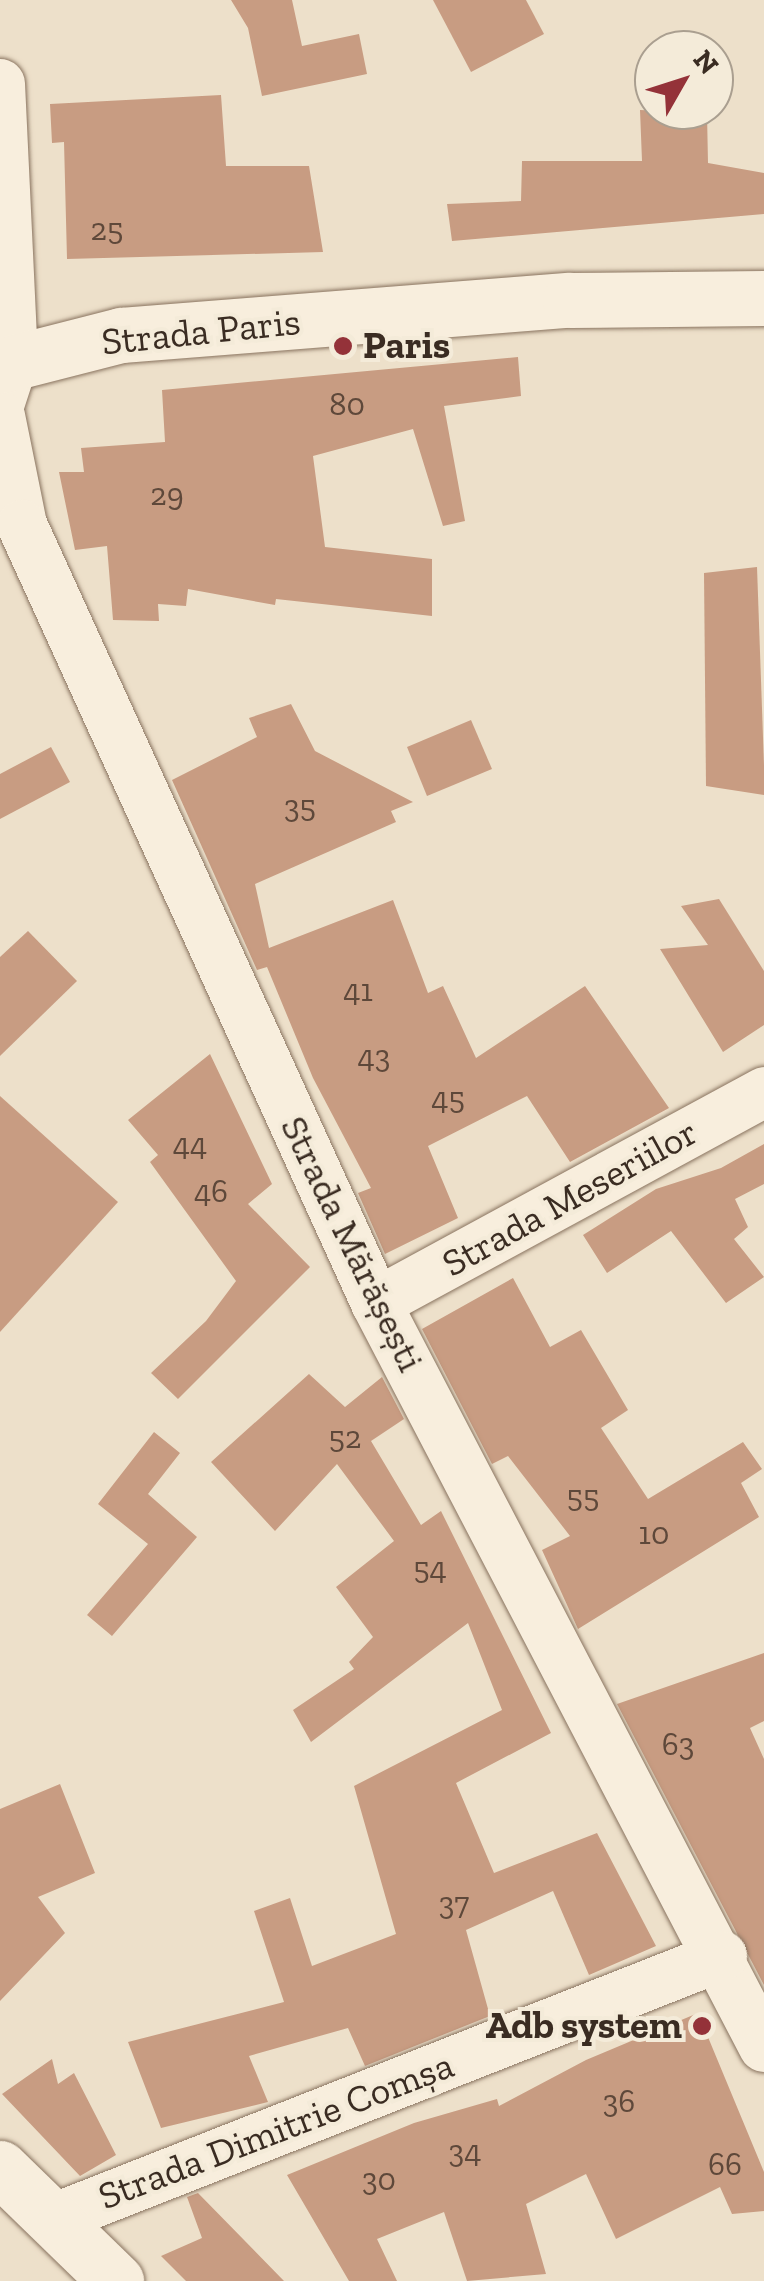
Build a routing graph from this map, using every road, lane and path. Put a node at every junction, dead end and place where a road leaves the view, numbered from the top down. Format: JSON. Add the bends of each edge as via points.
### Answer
{"nodes":[{"id":1,"x":0,"y":84,"type":"edge"},
{"id":2,"x":764,"y":298,"type":"edge"},
{"id":3,"x":4,"y":377,"type":"edge"},
{"id":4,"x":0,"y":416,"type":"edge"},
{"id":5,"x":764,"y":1092,"type":"edge"},
{"id":6,"x":376,"y":1304,"type":"junction"},
{"id":7,"x":722,"y":1956,"type":"junction"},
{"id":8,"x":764,"y":2047,"type":"edge"},
{"id":9,"x":0,"y":2168,"type":"edge"},
{"id":10,"x":52,"y":2219,"type":"junction"},
{"id":11,"x":116,"y":2281,"type":"edge"}],
"edges":[{"from":1,"to":3,"type":"street"},
{"from":2,"to":3,"type":"street","name":"Strada Paris","via":[[570,300],[121,335]]},
{"from":4,"to":6,"type":"street","name":"Strada Mărășești","via":[[22,526]]},
{"from":5,"to":6,"type":"street","name":"Strada Meseriilor"},
{"from":6,"to":7,"type":"street","name":"Strada Mărășești"},
{"from":7,"to":8,"type":"street","name":"Strada Mărășești"},
{"from":7,"to":10,"type":"street","name":"Strada Dimitrie Comșa"},
{"from":9,"to":10,"type":"street"},
{"from":10,"to":11,"type":"street"}]}
